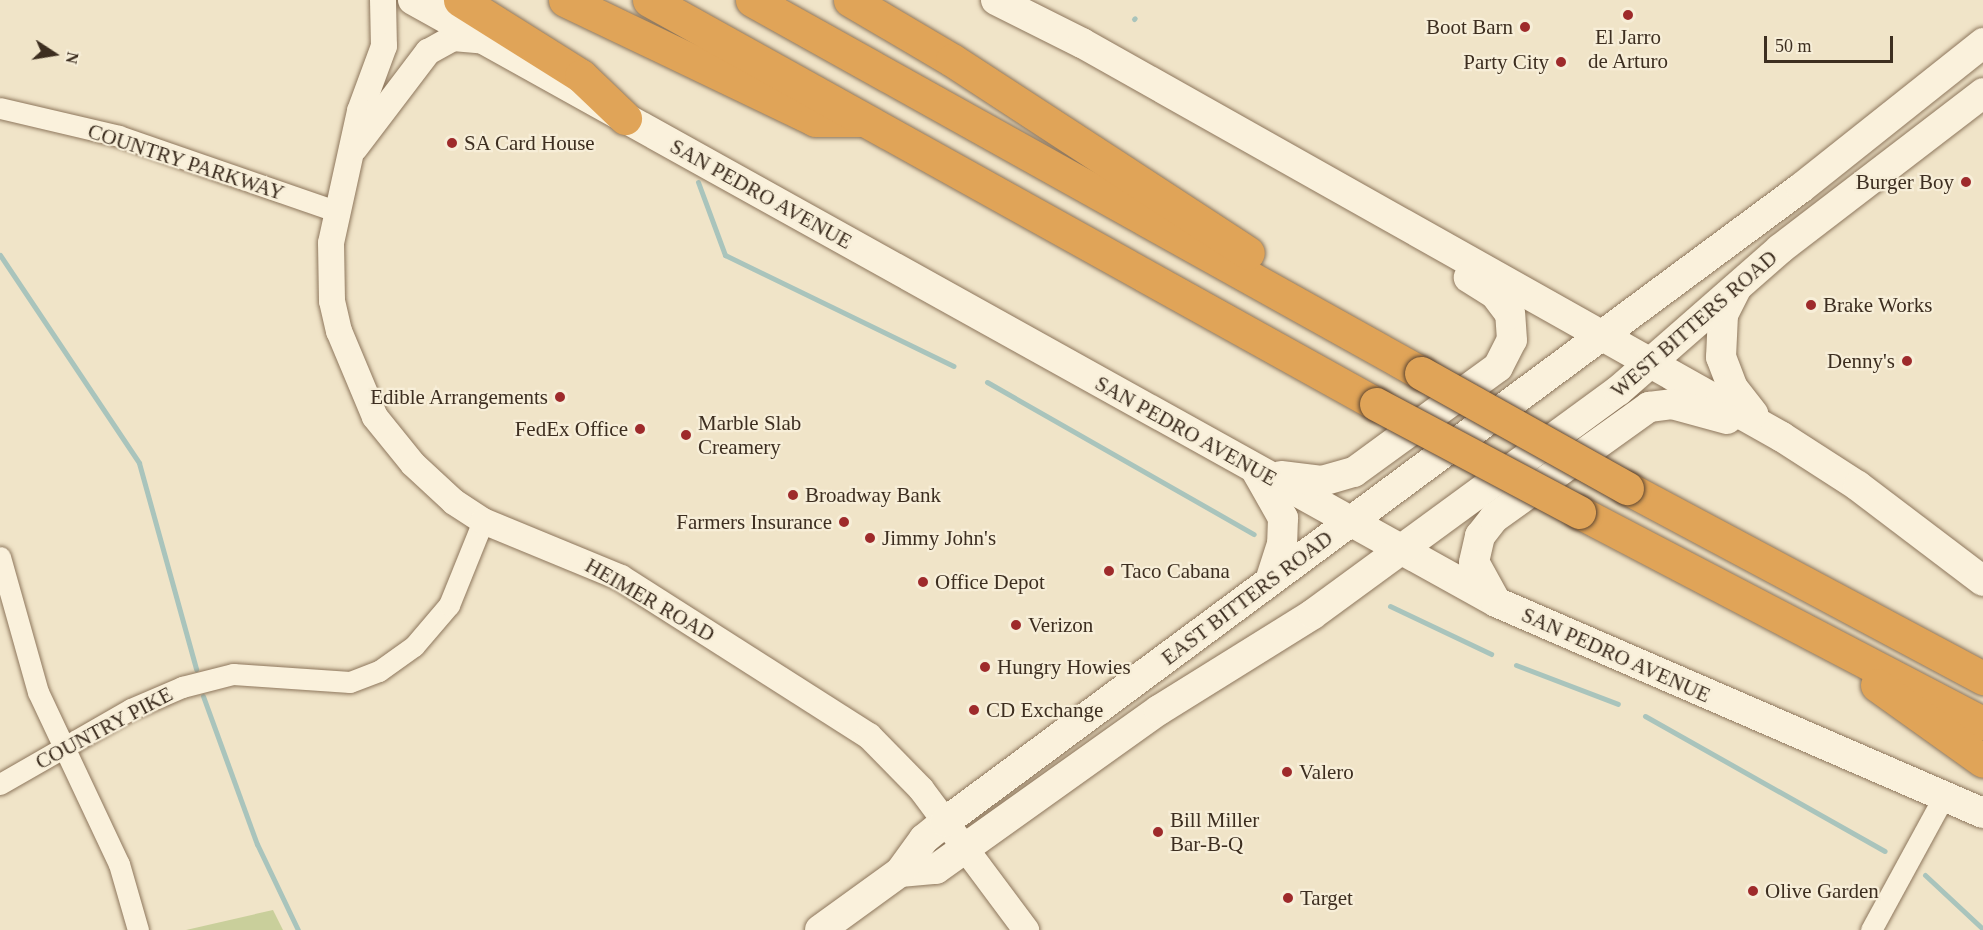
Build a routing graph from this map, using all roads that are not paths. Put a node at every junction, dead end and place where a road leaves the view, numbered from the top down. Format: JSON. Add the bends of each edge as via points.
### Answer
{"nodes":[{"id":1,"x":383,"y":0,"type":"edge"},
{"id":2,"x":413,"y":0,"type":"edge"},
{"id":3,"x":460,"y":0,"type":"edge"},
{"id":4,"x":565,"y":0,"type":"edge"},
{"id":5,"x":649,"y":0,"type":"edge"},
{"id":6,"x":752,"y":0,"type":"edge"},
{"id":7,"x":850,"y":0,"type":"edge"},
{"id":8,"x":996,"y":0,"type":"edge"},
{"id":9,"x":489,"y":42,"type":"junction"},
{"id":10,"x":1983,"y":43,"type":"edge"},
{"id":11,"x":1983,"y":93,"type":"edge"},
{"id":12,"x":0,"y":108,"type":"edge"},
{"id":13,"x":625,"y":118,"type":"junction"},
{"id":14,"x":865,"y":120,"type":"junction"},
{"id":15,"x":355,"y":149,"type":"junction"},
{"id":16,"x":335,"y":211,"type":"junction"},
{"id":17,"x":1440,"y":242,"type":"junction"},
{"id":18,"x":1741,"y":282,"type":"junction"},
{"id":19,"x":1604,"y":335,"type":"junction"},
{"id":20,"x":1366,"y":342,"type":"junction"},
{"id":21,"x":1651,"y":361,"type":"junction"},
{"id":22,"x":1782,"y":437,"type":"junction"},
{"id":23,"x":1255,"y":469,"type":"junction"},
{"id":24,"x":483,"y":521,"type":"junction"},
{"id":25,"x":1349,"y":521,"type":"junction"},
{"id":26,"x":1401,"y":549,"type":"junction"},
{"id":27,"x":0,"y":557,"type":"edge"},
{"id":28,"x":1271,"y":577,"type":"junction"},
{"id":29,"x":1983,"y":581,"type":"edge"},
{"id":30,"x":1496,"y":602,"type":"junction"},
{"id":31,"x":1809,"y":633,"type":"junction"},
{"id":32,"x":1983,"y":678,"type":"edge"},
{"id":33,"x":1983,"y":723,"type":"edge"},
{"id":34,"x":65,"y":750,"type":"junction"},
{"id":35,"x":1983,"y":761,"type":"edge"},
{"id":36,"x":0,"y":784,"type":"edge"},
{"id":37,"x":1944,"y":796,"type":"junction"},
{"id":38,"x":1983,"y":813,"type":"edge"},
{"id":39,"x":945,"y":822,"type":"junction"},
{"id":40,"x":965,"y":848,"type":"junction"},
{"id":41,"x":900,"y":872,"type":"junction"},
{"id":42,"x":138,"y":930,"type":"edge"},
{"id":43,"x":820,"y":930,"type":"edge"},
{"id":44,"x":1026,"y":930,"type":"edge"},
{"id":45,"x":1871,"y":930,"type":"edge"}],
"edges":[{"from":1,"to":15,"type":"street","name":"HEIMER ROAD","via":[[386,38],[360,111]]},
{"from":2,"to":9,"type":"main road","name":"SAN PEDRO AVENUE"},
{"from":3,"to":13,"type":"highway","via":[[581,76]]},
{"from":4,"to":14,"type":"highway","via":[[815,120]]},
{"from":5,"to":14,"type":"highway"},
{"from":6,"to":20,"type":"highway"},
{"from":7,"to":20,"type":"highway","via":[[952,60],[1237,245]]},
{"from":8,"to":17,"type":"main road","via":[[1056,29]]},
{"from":9,"to":13,"type":"main road","name":"SAN PEDRO AVENUE"},
{"from":9,"to":15,"type":"street","name":"HEIMER ROAD","via":[[465,37],[434,48],[415,66]]},
{"from":10,"to":19,"type":"main road","name":"WEST BITTERS ROAD","via":[[1801,188]]},
{"from":11,"to":18,"type":"main road","name":"WEST BITTERS ROAD"},
{"from":12,"to":16,"type":"street","name":"COUNTRY PARKWAY","via":[[119,136]]},
{"from":13,"to":23,"type":"main road","name":"SAN PEDRO AVENUE"},
{"from":14,"to":31,"type":"highway","bridge":true,"via":[[1376,404]]},
{"from":15,"to":16,"type":"street","name":"HEIMER ROAD"},
{"from":16,"to":24,"type":"street","name":"HEIMER ROAD","via":[[332,301],[362,392],[412,464],[454,502]]},
{"from":17,"to":19,"type":"main road"},
{"from":17,"to":23,"type":"main road","via":[[1456,270],[1491,291],[1507,309],[1512,335],[1502,362],[1354,472],[1317,481]]},
{"from":18,"to":21,"type":"main road","name":"WEST BITTERS ROAD"},
{"from":18,"to":22,"type":"main road","via":[[1723,315],[1723,364],[1742,403]]},
{"from":19,"to":21,"type":"main road"},
{"from":19,"to":25,"type":"main road","name":"EAST BITTERS ROAD"},
{"from":20,"to":32,"type":"highway","bridge":true,"via":[[1627,488]]},
{"from":21,"to":22,"type":"main road"},
{"from":21,"to":26,"type":"main road","name":"WEST BITTERS ROAD","via":[[1618,391]]},
{"from":22,"to":29,"type":"main road","via":[[1858,486]]},
{"from":22,"to":30,"type":"main road","via":[[1672,404],[1638,413],[1485,528],[1474,562]]},
{"from":23,"to":25,"type":"main road","name":"SAN PEDRO AVENUE"},
{"from":23,"to":28,"type":"main road","via":[[1283,518],[1282,544]]},
{"from":24,"to":34,"type":"street","name":"COUNTRY PIKE","via":[[450,605],[414,646],[379,671],[350,682],[233,674],[182,687],[131,710]]},
{"from":24,"to":39,"type":"street","name":"HEIMER ROAD","via":[[621,578],[827,708],[869,736],[921,789]]},
{"from":25,"to":26,"type":"main road","name":"SAN PEDRO AVENUE"},
{"from":25,"to":28,"type":"main road","name":"EAST BITTERS ROAD"},
{"from":26,"to":30,"type":"main road","name":"SAN PEDRO AVENUE"},
{"from":26,"to":40,"type":"main road","name":"EAST BITTERS ROAD","via":[[1313,614],[1159,710]]},
{"from":27,"to":34,"type":"street","via":[[38,692]]},
{"from":28,"to":39,"type":"main road","name":"EAST BITTERS ROAD"},
{"from":30,"to":37,"type":"main road","name":"SAN PEDRO AVENUE"},
{"from":31,"to":33,"type":"highway"},
{"from":31,"to":35,"type":"highway"},
{"from":34,"to":36,"type":"street","name":"COUNTRY PIKE"},
{"from":34,"to":42,"type":"street","via":[[119,864]]},
{"from":37,"to":38,"type":"main road","name":"SAN PEDRO AVENUE"},
{"from":37,"to":45,"type":"street"},
{"from":39,"to":40,"type":"street","name":"HEIMER ROAD"},
{"from":39,"to":41,"type":"main road","name":"EAST BITTERS ROAD","via":[[924,840]]},
{"from":40,"to":41,"type":"main road","name":"EAST BITTERS ROAD","via":[[936,869]]},
{"from":40,"to":44,"type":"street","name":"HEIMER ROAD"},
{"from":41,"to":43,"type":"main road","name":"EAST BITTERS ROAD"}]}
